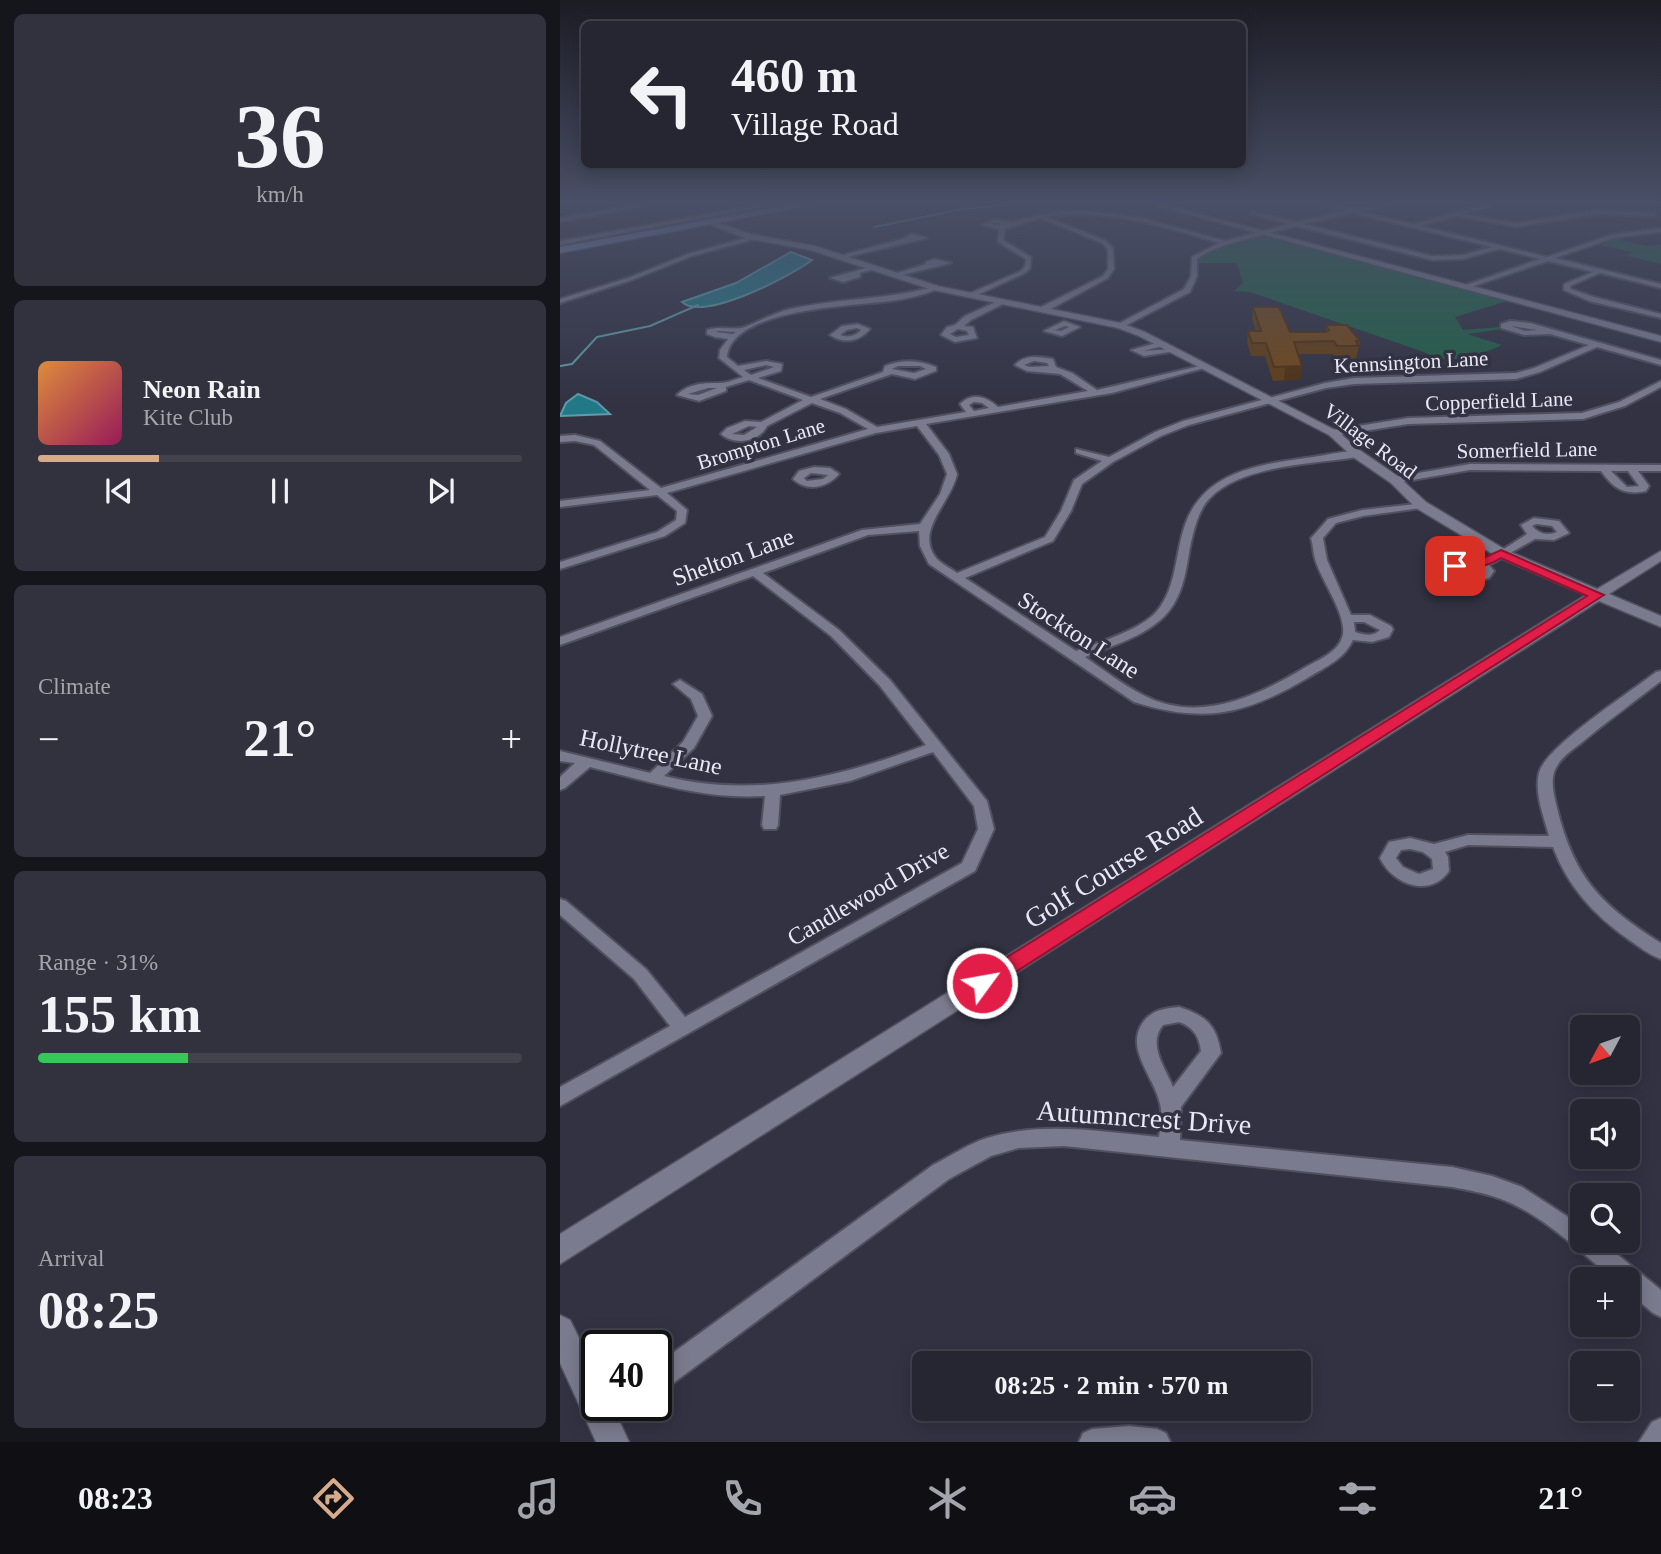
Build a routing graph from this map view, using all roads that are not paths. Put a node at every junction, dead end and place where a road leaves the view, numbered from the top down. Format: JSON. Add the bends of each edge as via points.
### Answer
{"nodes":[{"id":1,"x":652,"y":270,"type":"edge"},
{"id":2,"x":865,"y":270,"type":"edge"},
{"id":3,"x":880,"y":270,"type":"edge"},
{"id":4,"x":911,"y":270,"type":"edge"},
{"id":5,"x":1025,"y":270,"type":"edge"},
{"id":6,"x":1110,"y":270,"type":"edge"},
{"id":7,"x":1193,"y":270,"type":"edge"},
{"id":8,"x":1402,"y":270,"type":"edge"},
{"id":9,"x":1516,"y":270,"type":"edge"},
{"id":10,"x":1596,"y":270,"type":"edge"},
{"id":11,"x":1599,"y":271,"type":"junction"},
{"id":12,"x":856,"y":273,"type":"dead end"},
{"id":13,"x":894,"y":275,"type":"junction"},
{"id":14,"x":1661,"y":286,"type":"edge"},
{"id":15,"x":1465,"y":287,"type":"junction"},
{"id":16,"x":936,"y":288,"type":"junction"},
{"id":17,"x":970,"y":295,"type":"junction"},
{"id":18,"x":560,"y":301,"type":"edge"},
{"id":19,"x":1003,"y":302,"type":"junction"},
{"id":20,"x":1044,"y":310,"type":"junction"},
{"id":21,"x":867,"y":311,"type":"junction"},
{"id":22,"x":1661,"y":316,"type":"edge"},
{"id":23,"x":1085,"y":318,"type":"junction"},
{"id":24,"x":1071,"y":323,"type":"dead end"},
{"id":25,"x":1121,"y":326,"type":"junction"},
{"id":26,"x":862,"y":327,"type":"dead end"},
{"id":27,"x":958,"y":327,"type":"dead end"},
{"id":28,"x":745,"y":330,"type":"junction"},
{"id":29,"x":1548,"y":332,"type":"dead end"},
{"id":30,"x":736,"y":337,"type":"junction"},
{"id":31,"x":1661,"y":339,"type":"edge"},
{"id":32,"x":1160,"y":344,"type":"junction"},
{"id":33,"x":1596,"y":345,"type":"junction"},
{"id":34,"x":1172,"y":351,"type":"junction"},
{"id":35,"x":1661,"y":363,"type":"edge"},
{"id":36,"x":1204,"y":368,"type":"junction"},
{"id":37,"x":736,"y":369,"type":"junction"},
{"id":38,"x":1051,"y":369,"type":"dead end"},
{"id":39,"x":889,"y":373,"type":"dead end"},
{"id":40,"x":750,"y":378,"type":"junction"},
{"id":41,"x":1661,"y":384,"type":"edge"},
{"id":42,"x":722,"y":386,"type":"dead end"},
{"id":43,"x":1096,"y":393,"type":"junction"},
{"id":44,"x":815,"y":399,"type":"junction"},
{"id":45,"x":1270,"y":400,"type":"junction"},
{"id":46,"x":920,"y":423,"type":"junction"},
{"id":47,"x":762,"y":425,"type":"dead end"},
{"id":48,"x":875,"y":430,"type":"junction"},
{"id":49,"x":1333,"y":433,"type":"junction"},
{"id":50,"x":560,"y":439,"type":"edge"},
{"id":51,"x":1079,"y":451,"type":"dead end"},
{"id":52,"x":1357,"y":454,"type":"junction"},
{"id":53,"x":784,"y":456,"type":"junction"},
{"id":54,"x":1110,"y":460,"type":"junction"},
{"id":55,"x":1604,"y":468,"type":"junction"},
{"id":56,"x":1661,"y":468,"type":"edge"},
{"id":57,"x":1632,"y":469,"type":"junction"},
{"id":58,"x":807,"y":471,"type":"dead end"},
{"id":59,"x":1395,"y":480,"type":"junction"},
{"id":60,"x":660,"y":492,"type":"junction"},
{"id":61,"x":560,"y":504,"type":"edge"},
{"id":62,"x":1421,"y":505,"type":"junction"},
{"id":63,"x":924,"y":527,"type":"junction"},
{"id":64,"x":1534,"y":535,"type":"dead end"},
{"id":65,"x":1501,"y":554,"type":"junction"},
{"id":66,"x":1661,"y":555,"type":"edge"},
{"id":67,"x":1481,"y":565,"type":"dead end"},
{"id":68,"x":560,"y":566,"type":"edge"},
{"id":69,"x":755,"y":572,"type":"junction"},
{"id":70,"x":955,"y":578,"type":"junction"},
{"id":71,"x":1598,"y":595,"type":"junction"},
{"id":72,"x":1347,"y":619,"type":"junction"},
{"id":73,"x":1661,"y":622,"type":"edge"},
{"id":74,"x":1349,"y":634,"type":"junction"},
{"id":75,"x":560,"y":641,"type":"edge"},
{"id":76,"x":1073,"y":657,"type":"junction"},
{"id":77,"x":1661,"y":675,"type":"edge"},
{"id":78,"x":680,"y":684,"type":"dead end"},
{"id":79,"x":936,"y":746,"type":"junction"},
{"id":80,"x":560,"y":756,"type":"edge"},
{"id":81,"x":587,"y":761,"type":"junction"},
{"id":82,"x":653,"y":778,"type":"junction"},
{"id":83,"x":560,"y":785,"type":"edge"},
{"id":84,"x":773,"y":792,"type":"junction"},
{"id":85,"x":770,"y":825,"type":"dead end"},
{"id":86,"x":1557,"y":842,"type":"junction"},
{"id":87,"x":1433,"y":850,"type":"dead end"},
{"id":88,"x":560,"y":905,"type":"edge"},
{"id":89,"x":1661,"y":952,"type":"edge"},
{"id":90,"x":682,"y":1027,"type":"junction"},
{"id":91,"x":560,"y":1097,"type":"edge"},
{"id":92,"x":1171,"y":1105,"type":"dead end"},
{"id":93,"x":1169,"y":1147,"type":"junction"},
{"id":94,"x":560,"y":1250,"type":"edge"},
{"id":95,"x":1661,"y":1305,"type":"edge"},
{"id":96,"x":560,"y":1330,"type":"edge"},
{"id":97,"x":672,"y":1368,"type":"edge"},
{"id":98,"x":613,"y":1422,"type":"edge"},
{"id":99,"x":1661,"y":1431,"type":"edge"},
{"id":100,"x":1092,"y":1442,"type":"edge"},
{"id":101,"x":1157,"y":1442,"type":"edge"},
{"id":102,"x":1652,"y":1442,"type":"edge"}],
"edges":[{"from":1,"to":18,"type":"street"},
{"from":2,"to":12,"type":"street"},
{"from":3,"to":13,"type":"street","name":"Village Road"},
{"from":4,"to":13,"type":"street"},
{"from":5,"to":17,"type":"street"},
{"from":6,"to":20,"type":"street","via":[[1101,281]]},
{"from":7,"to":25,"type":"street","via":[[1187,290]]},
{"from":8,"to":15,"type":"street"},
{"from":9,"to":15,"type":"street"},
{"from":10,"to":11,"type":"street"},
{"from":11,"to":14,"type":"street"},
{"from":11,"to":22,"type":"street","via":[[1566,285],[1568,290]]},
{"from":13,"to":16,"type":"street","name":"Village Road"},
{"from":15,"to":31,"type":"street"},
{"from":16,"to":17,"type":"street","name":"Village Road"},
{"from":16,"to":21,"type":"street"},
{"from":17,"to":19,"type":"street","name":"Village Road"},
{"from":19,"to":20,"type":"street","name":"Village Road"},
{"from":19,"to":27,"type":"street"},
{"from":20,"to":23,"type":"street","name":"Village Road"},
{"from":21,"to":26,"type":"street"},
{"from":21,"to":28,"type":"street","via":[[800,308],[764,318]]},
{"from":23,"to":24,"type":"street"},
{"from":23,"to":25,"type":"street","name":"Village Road"},
{"from":25,"to":32,"type":"street","name":"Village Road"},
{"from":28,"to":30,"type":"street"},
{"from":28,"to":30,"type":"street","via":[[710,332]]},
{"from":29,"to":33,"type":"street"},
{"from":30,"to":37,"type":"street","via":[[722,353]]},
{"from":32,"to":34,"type":"street","name":"Village Road"},
{"from":32,"to":34,"type":"street","name":"Village Road","via":[[1135,350],[1144,354]]},
{"from":33,"to":35,"type":"street"},
{"from":33,"to":45,"type":"street","name":"Kennsington Lane","via":[[1516,376],[1354,381]]},
{"from":34,"to":36,"type":"street","name":"Village Road"},
{"from":36,"to":43,"type":"street","name":"Brompton Lane"},
{"from":36,"to":45,"type":"street","name":"Village Road"},
{"from":37,"to":40,"type":"street"},
{"from":37,"to":40,"type":"street","via":[[766,363],[779,366]]},
{"from":38,"to":43,"type":"street","via":[[1077,378]]},
{"from":39,"to":44,"type":"street"},
{"from":40,"to":42,"type":"street"},
{"from":40,"to":44,"type":"street"},
{"from":41,"to":49,"type":"street","name":"Copperfield Lane","via":[[1622,404],[1583,416],[1408,422]]},
{"from":43,"to":46,"type":"street","name":"Brompton Lane"},
{"from":44,"to":47,"type":"street"},
{"from":44,"to":48,"type":"street","via":[[856,415]]},
{"from":45,"to":49,"type":"street","name":"Village Road"},
{"from":45,"to":54,"type":"street","name":"Kennsington Lane","via":[[1178,426]]},
{"from":46,"to":48,"type":"street","name":"Brompton Lane"},
{"from":46,"to":63,"type":"street","via":[[951,463],[954,474]]},
{"from":48,"to":53,"type":"street","name":"Brompton Lane"},
{"from":49,"to":52,"type":"street","name":"Village Road"},
{"from":50,"to":60,"type":"street","via":[[597,443]]},
{"from":51,"to":54,"type":"street"},
{"from":52,"to":59,"type":"street","name":"Village Road"},
{"from":52,"to":76,"type":"street","via":[[1263,471],[1221,484],[1198,505],[1171,601],[1157,618]]},
{"from":53,"to":58,"type":"street"},
{"from":53,"to":60,"type":"street","name":"Brompton Lane"},
{"from":54,"to":70,"type":"street","name":"Kennsington Lane","via":[[1078,481],[1049,539]]},
{"from":55,"to":57,"type":"street","name":"Somerfield Lane"},
{"from":55,"to":57,"type":"street","via":[[1620,489],[1642,489]]},
{"from":55,"to":59,"type":"street","name":"Somerfield Lane","via":[[1471,467]]},
{"from":56,"to":57,"type":"street","name":"Somerfield Lane"},
{"from":59,"to":62,"type":"street","name":"Village Road"},
{"from":60,"to":61,"type":"street","name":"Brompton Lane"},
{"from":60,"to":68,"type":"street","via":[[682,510],[681,521],[673,528]]},
{"from":62,"to":65,"type":"street","name":"Village Road"},
{"from":62,"to":72,"type":"street","via":[[1332,521],[1317,538],[1321,560]]},
{"from":63,"to":69,"type":"street","name":"Shelton Lane","via":[[866,532]]},
{"from":63,"to":70,"type":"street","name":"Stockton Lane","via":[[933,562]]},
{"from":64,"to":65,"type":"street"},
{"from":65,"to":67,"type":"street"},
{"from":65,"to":71,"type":"street","name":"Village Road"},
{"from":66,"to":71,"type":"street","name":"Golf Course Road"},
{"from":69,"to":75,"type":"street","name":"Shelton Lane"},
{"from":69,"to":79,"type":"street","name":"Candlewood Drive","via":[[835,633],[885,683]]},
{"from":70,"to":76,"type":"street","name":"Stockton Lane"},
{"from":71,"to":73,"type":"street","name":"Village Road"},
{"from":71,"to":94,"type":"street","name":"Golf Course Road"},
{"from":72,"to":74,"type":"street"},
{"from":72,"to":74,"type":"street","via":[[1366,618],[1387,629],[1378,638]]},
{"from":74,"to":76,"type":"street","name":"Stockton Lane","via":[[1341,651],[1294,680],[1244,706],[1202,713],[1166,710],[1139,699]]},
{"from":77,"to":86,"type":"street","via":[[1549,765],[1545,785]]},
{"from":78,"to":82,"type":"street","via":[[697,697],[705,716],[689,745]]},
{"from":79,"to":84,"type":"street","name":"Hollytree Lane","via":[[843,780]]},
{"from":79,"to":90,"type":"street","name":"Candlewood Drive","via":[[982,804],[986,829],[969,867]]},
{"from":80,"to":81,"type":"street","name":"Hollytree Lane"},
{"from":81,"to":82,"type":"street","name":"Hollytree Lane"},
{"from":81,"to":83,"type":"street"},
{"from":82,"to":84,"type":"street","name":"Hollytree Lane","via":[[715,791]]},
{"from":84,"to":85,"type":"street"},
{"from":86,"to":87,"type":"street","via":[[1468,840]]},
{"from":86,"to":89,"type":"street","via":[[1578,885],[1603,914]]},
{"from":88,"to":90,"type":"street","via":[[639,974]]},
{"from":90,"to":91,"type":"street","name":"Candlewood Drive"},
{"from":92,"to":93,"type":"street"},
{"from":93,"to":95,"type":"street","name":"Autumncrest Drive","via":[[1485,1184],[1541,1210]]},
{"from":93,"to":97,"type":"street","name":"Autumncrest Drive","via":[[1063,1137],[1019,1139],[986,1148],[941,1172]]},
{"from":96,"to":98,"type":"street"},
{"from":99,"to":102,"type":"street"},
{"from":100,"to":101,"type":"street","via":[[1129,1438]]}]}
